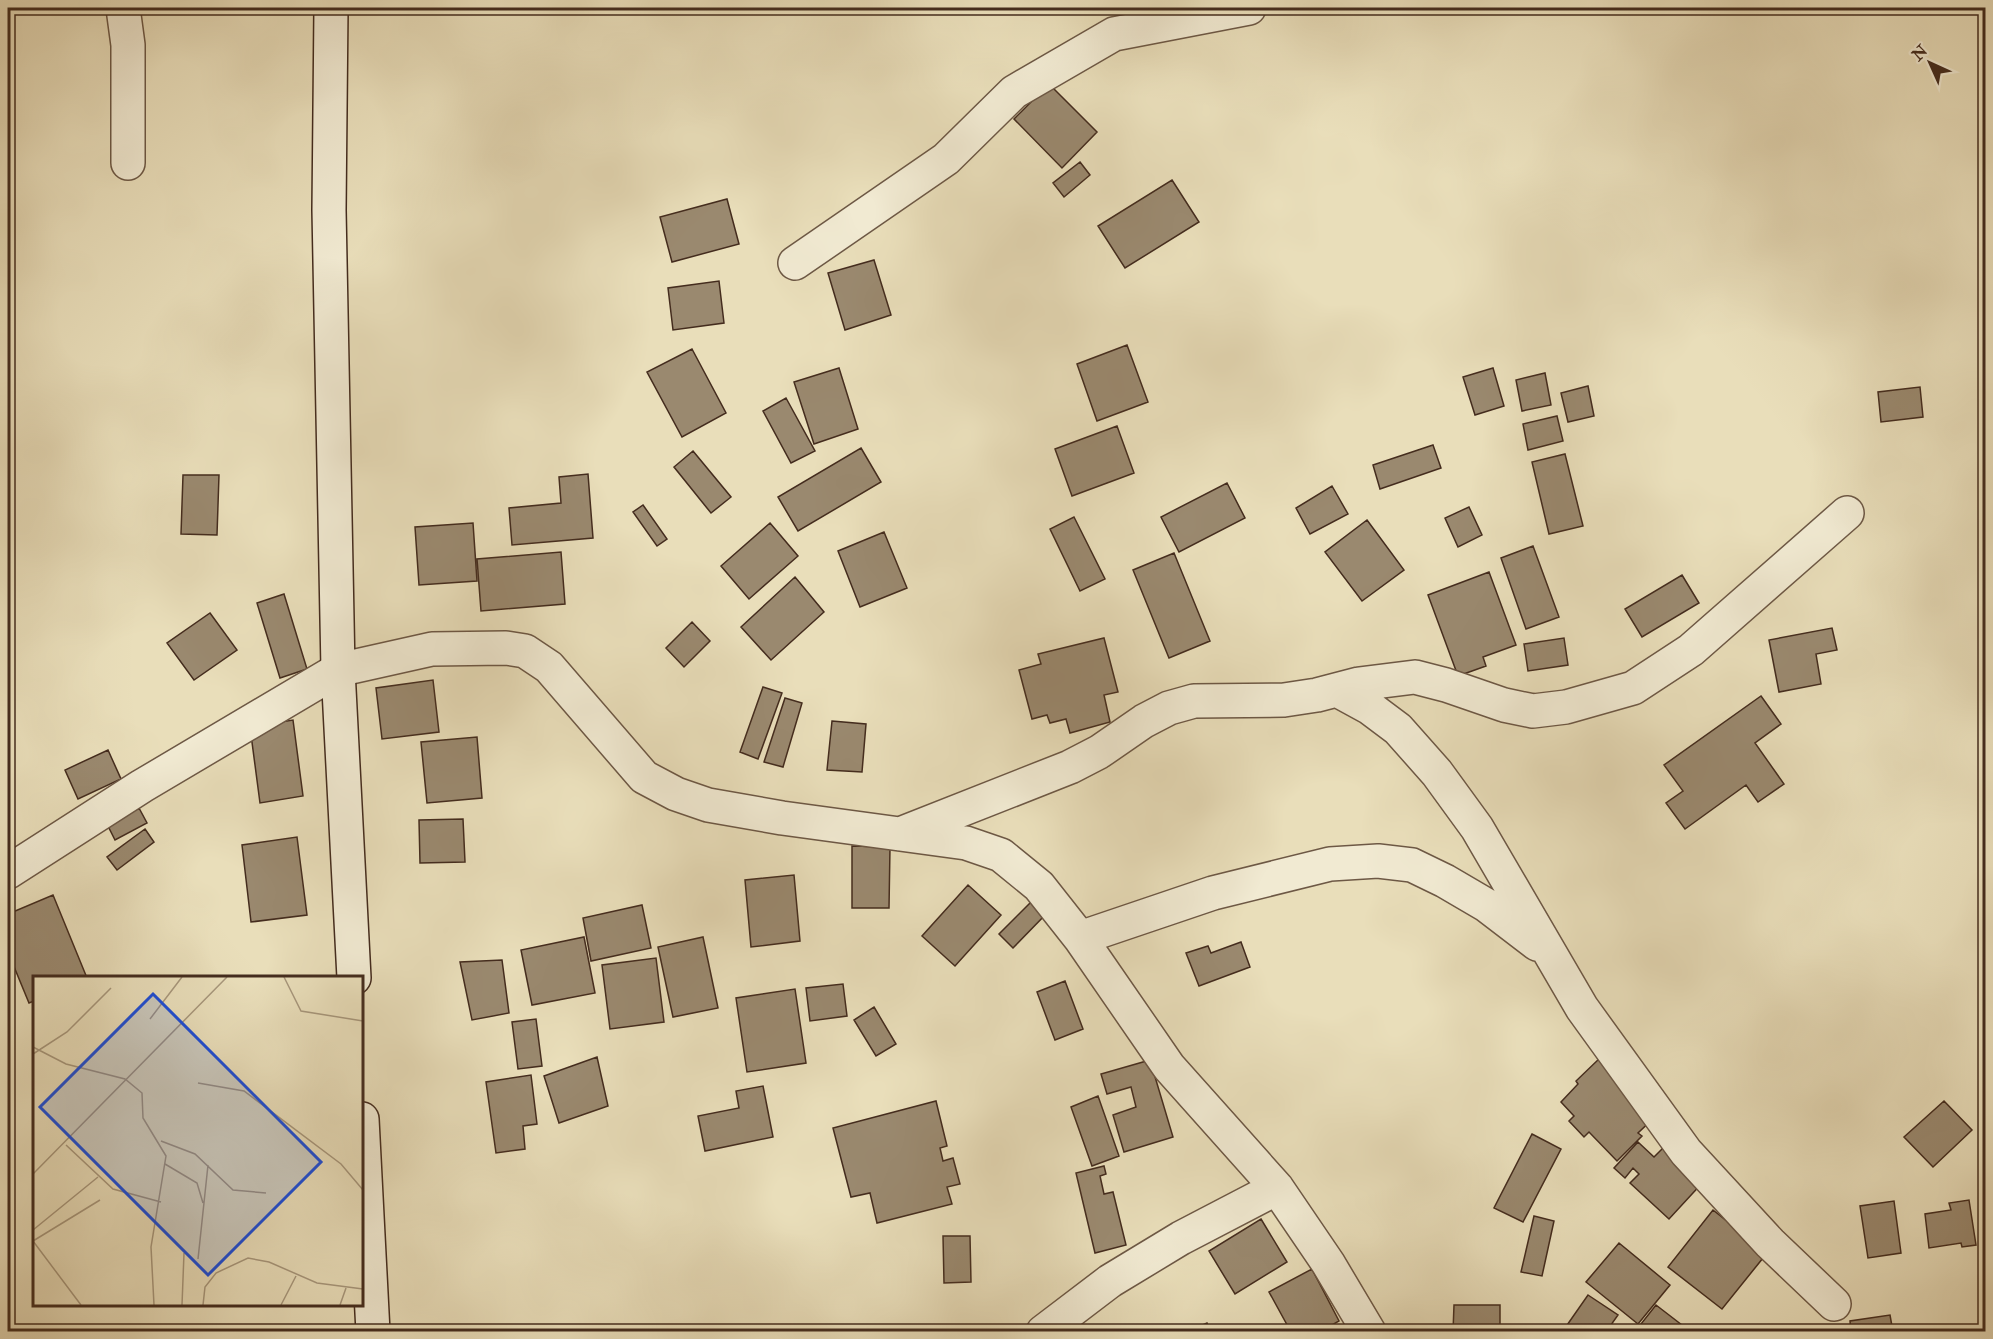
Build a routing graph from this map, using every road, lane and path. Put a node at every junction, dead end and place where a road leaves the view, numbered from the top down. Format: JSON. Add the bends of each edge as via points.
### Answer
{"nodes":[{"id":1,"x":123,"y":8,"type":"edge"},
{"id":2,"x":331,"y":8,"type":"edge"},
{"id":3,"x":1249,"y":8,"type":"edge"},
{"id":4,"x":128,"y":163,"type":"dead end"},
{"id":5,"x":795,"y":262,"type":"dead end"},
{"id":6,"x":1847,"y":513,"type":"dead end"},
{"id":7,"x":338,"y":670,"type":"junction"},
{"id":8,"x":1337,"y":690,"type":"junction"},
{"id":9,"x":898,"y":834,"type":"junction"},
{"id":10,"x":8,"y":873,"type":"edge"},
{"id":11,"x":1080,"y":938,"type":"junction"},
{"id":12,"x":1551,"y":954,"type":"junction"},
{"id":13,"x":354,"y":976,"type":"edge"},
{"id":14,"x":363,"y":1138,"type":"edge"},
{"id":15,"x":1277,"y":1188,"type":"junction"},
{"id":16,"x":1834,"y":1304,"type":"dead end"},
{"id":17,"x":373,"y":1332,"type":"edge"},
{"id":18,"x":1042,"y":1332,"type":"edge"},
{"id":19,"x":1369,"y":1332,"type":"edge"}],
"edges":[{"from":1,"to":4,"type":"street","via":[[128,45]]},
{"from":2,"to":7,"type":"street","via":[[329,210]]},
{"from":3,"to":5,"type":"street","via":[[1114,34],[1014,92],[946,159]]},
{"from":6,"to":8,"type":"street","via":[[1690,650],[1633,688],[1566,707],[1533,711],[1415,677]]},
{"from":7,"to":9,"type":"street","via":[[432,649],[525,651],[549,667],[644,777],[676,794],[708,805]]},
{"from":7,"to":10,"type":"street","via":[[142,786]]},
{"from":7,"to":13,"type":"street"},
{"from":8,"to":9,"type":"street","via":[[1284,700],[1194,701],[1169,708],[1070,767]]},
{"from":8,"to":12,"type":"street","via":[[1398,729],[1437,773],[1477,828]]},
{"from":9,"to":11,"type":"street","via":[[966,843],[1001,855],[1039,886]]},
{"from":11,"to":12,"type":"street","via":[[1213,893],[1330,864],[1378,861],[1412,865],[1445,881],[1486,904]]},
{"from":11,"to":15,"type":"street","via":[[1169,1067]]},
{"from":12,"to":16,"type":"street","via":[[1582,1008],[1686,1152],[1770,1243]]},
{"from":14,"to":17,"type":"street"},
{"from":15,"to":18,"type":"street","via":[[1180,1238],[1110,1281]]},
{"from":15,"to":19,"type":"street"}]}
